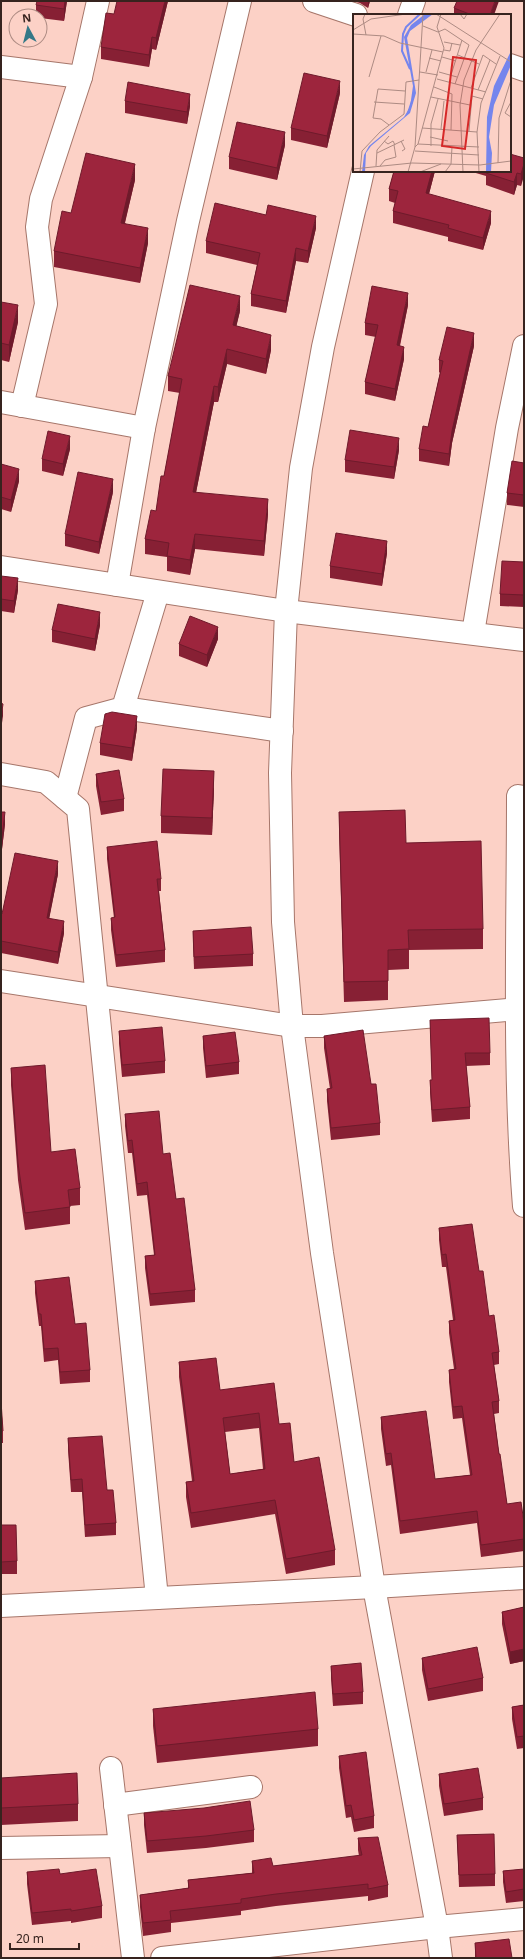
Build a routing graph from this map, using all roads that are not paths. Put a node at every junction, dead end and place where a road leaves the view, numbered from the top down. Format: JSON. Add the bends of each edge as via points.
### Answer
{"nodes":[{"id":1,"x":98,"y":1,"type":"edge"},
{"id":2,"x":240,"y":1,"type":"edge"},
{"id":3,"x":314,"y":1,"type":"edge"},
{"id":4,"x":414,"y":1,"type":"edge"},
{"id":5,"x":353,"y":14,"type":"edge"},
{"id":6,"x":409,"y":14,"type":"edge"},
{"id":7,"x":511,"y":65,"type":"edge"},
{"id":8,"x":1,"y":67,"type":"edge"},
{"id":9,"x":524,"y":70,"type":"edge"},
{"id":10,"x":81,"y":76,"type":"junction"},
{"id":11,"x":363,"y":172,"type":"edge"},
{"id":12,"x":524,"y":346,"type":"edge"},
{"id":13,"x":11,"y":404,"type":"edge"},
{"id":14,"x":144,"y":428,"type":"junction"},
{"id":15,"x":1,"y":567,"type":"edge"},
{"id":16,"x":117,"y":585,"type":"junction"},
{"id":17,"x":158,"y":592,"type":"junction"},
{"id":18,"x":286,"y":611,"type":"junction"},
{"id":19,"x":473,"y":633,"type":"junction"},
{"id":20,"x":524,"y":640,"type":"edge"},
{"id":21,"x":123,"y":708,"type":"junction"},
{"id":22,"x":282,"y":731,"type":"junction"},
{"id":23,"x":1,"y":774,"type":"edge"},
{"id":24,"x":524,"y":797,"type":"edge"},
{"id":25,"x":65,"y":798,"type":"junction"},
{"id":26,"x":1,"y":981,"type":"edge"},
{"id":27,"x":96,"y":996,"type":"junction"},
{"id":28,"x":518,"y":1009,"type":"junction"},
{"id":29,"x":292,"y":1026,"type":"junction"},
{"id":30,"x":524,"y":1206,"type":"edge"},
{"id":31,"x":524,"y":1578,"type":"edge"},
{"id":32,"x":374,"y":1587,"type":"junction"},
{"id":33,"x":157,"y":1598,"type":"junction"},
{"id":34,"x":1,"y":1606,"type":"edge"},
{"id":35,"x":111,"y":1768,"type":"dead end"},
{"id":36,"x":251,"y":1787,"type":"dead end"},
{"id":37,"x":115,"y":1805,"type":"junction"},
{"id":38,"x":120,"y":1846,"type":"junction"},
{"id":39,"x":1,"y":1848,"type":"edge"},
{"id":40,"x":524,"y":1919,"type":"edge"},
{"id":41,"x":437,"y":1927,"type":"junction"},
{"id":42,"x":225,"y":1955,"type":"edge"},
{"id":43,"x":133,"y":1958,"type":"edge"},
{"id":44,"x":162,"y":1958,"type":"edge"},
{"id":45,"x":441,"y":1958,"type":"edge"}],
"edges":[{"from":1,"to":10,"type":"street"},
{"from":2,"to":14,"type":"street","via":[[188,221]]},
{"from":3,"to":5,"type":"street"},
{"from":4,"to":6,"type":"street"},
{"from":7,"to":9,"type":"street"},
{"from":8,"to":10,"type":"street"},
{"from":10,"to":13,"type":"street","via":[[41,198],[36,227],[46,304]]},
{"from":11,"to":18,"type":"street","via":[[323,348],[301,468]]},
{"from":12,"to":19,"type":"street","via":[[507,428]]},
{"from":13,"to":14,"type":"street"},
{"from":14,"to":16,"type":"street"},
{"from":15,"to":16,"type":"street"},
{"from":16,"to":17,"type":"street"},
{"from":17,"to":18,"type":"street"},
{"from":17,"to":21,"type":"street"},
{"from":18,"to":19,"type":"street"},
{"from":18,"to":22,"type":"street"},
{"from":19,"to":20,"type":"street"},
{"from":21,"to":22,"type":"street"},
{"from":21,"to":25,"type":"street","via":[[86,718]]},
{"from":22,"to":29,"type":"street","via":[[280,772],[283,922]]},
{"from":23,"to":25,"type":"street","via":[[46,782]]},
{"from":24,"to":28,"type":"street","via":[[518,796]]},
{"from":25,"to":27,"type":"street","via":[[78,808]]},
{"from":26,"to":27,"type":"street"},
{"from":27,"to":29,"type":"street"},
{"from":27,"to":33,"type":"street"},
{"from":28,"to":29,"type":"street","via":[[322,1026]]},
{"from":28,"to":30,"type":"street","via":[[518,1139]]},
{"from":29,"to":32,"type":"street","via":[[322,1253]]},
{"from":31,"to":32,"type":"street"},
{"from":32,"to":33,"type":"street"},
{"from":32,"to":41,"type":"street"},
{"from":33,"to":34,"type":"street"},
{"from":35,"to":37,"type":"street"},
{"from":36,"to":37,"type":"street"},
{"from":37,"to":38,"type":"street"},
{"from":38,"to":39,"type":"street"},
{"from":38,"to":43,"type":"street"},
{"from":40,"to":41,"type":"street"},
{"from":41,"to":42,"type":"street"},
{"from":41,"to":45,"type":"street"},
{"from":42,"to":44,"type":"street"}]}
